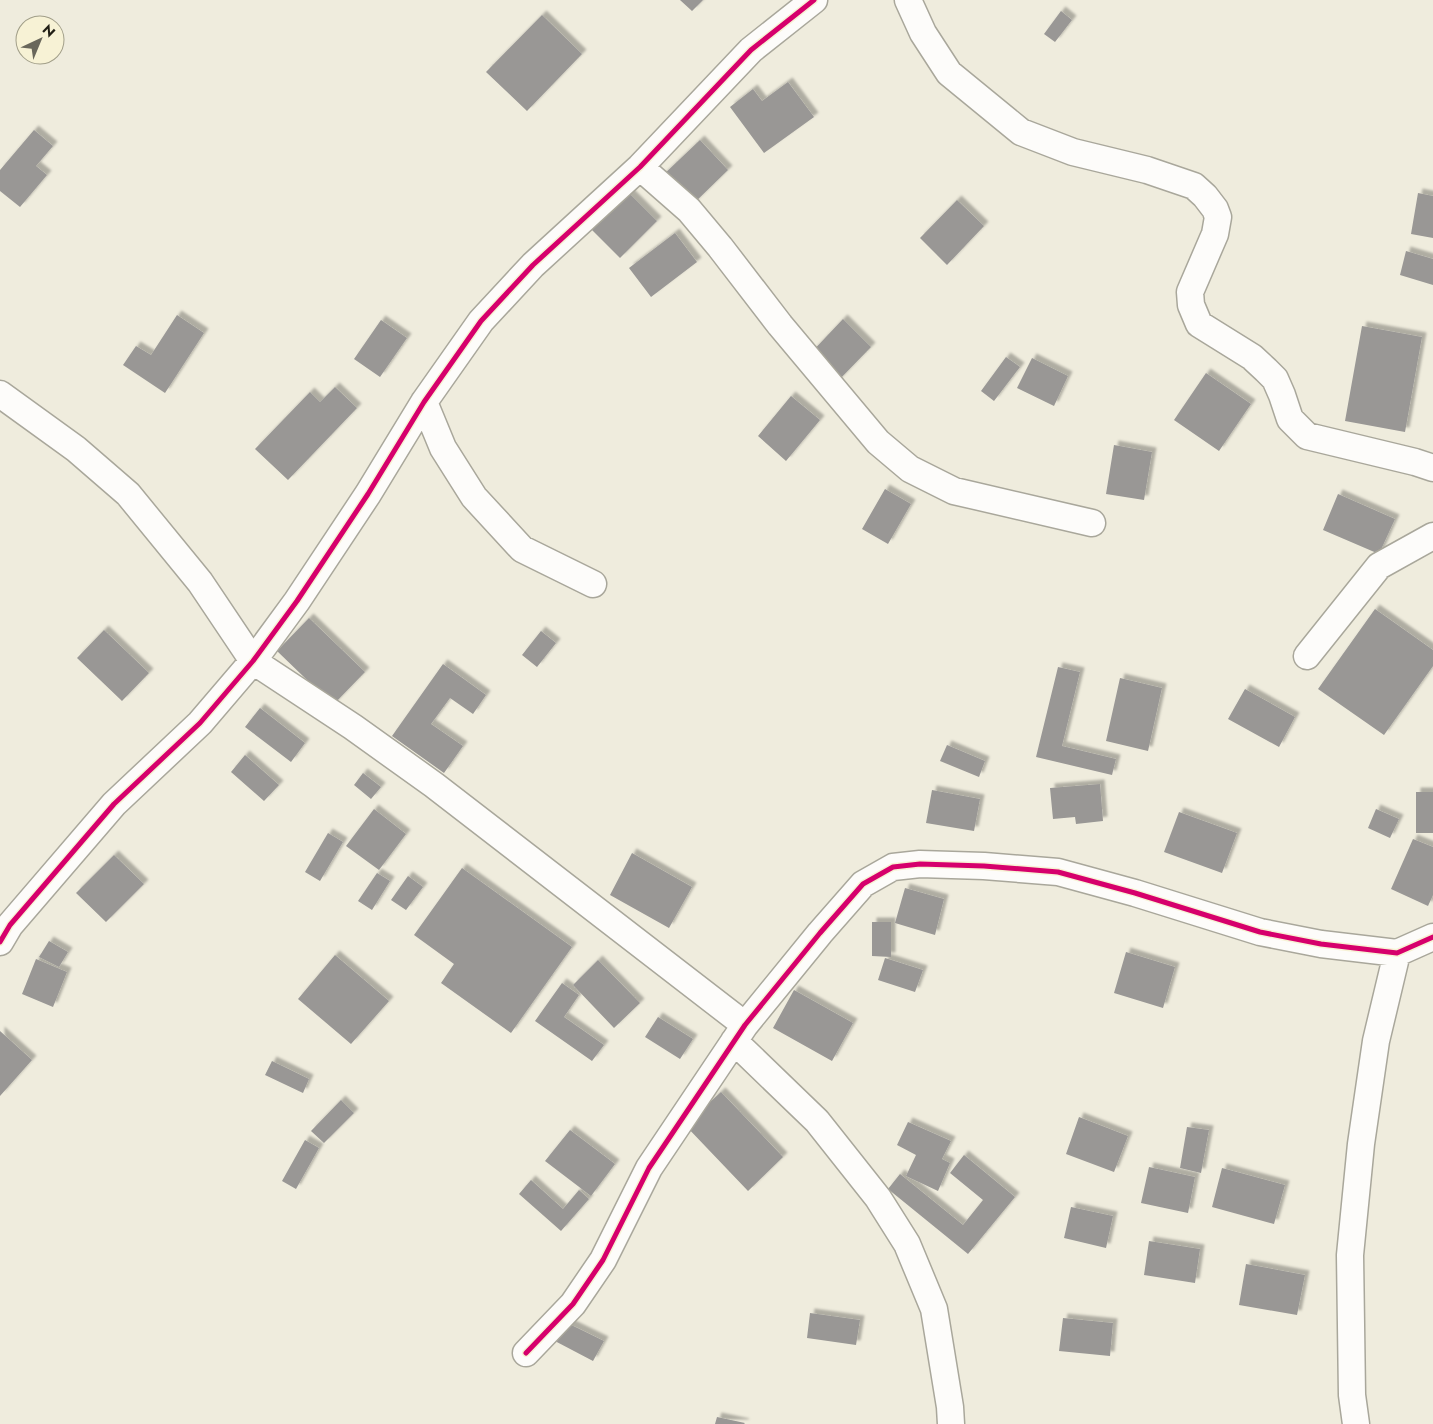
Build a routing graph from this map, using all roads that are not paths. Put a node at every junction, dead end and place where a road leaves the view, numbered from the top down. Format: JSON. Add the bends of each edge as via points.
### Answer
{"nodes":[{"id":1,"x":814,"y":0,"type":"edge"},
{"id":2,"x":908,"y":0,"type":"edge"},
{"id":3,"x":640,"y":168,"type":"junction"},
{"id":4,"x":0,"y":394,"type":"edge"},
{"id":5,"x":424,"y":402,"type":"junction"},
{"id":6,"x":1433,"y":468,"type":"edge"},
{"id":7,"x":1092,"y":523,"type":"dead end"},
{"id":8,"x":1433,"y":536,"type":"edge"},
{"id":9,"x":593,"y":584,"type":"dead end"},
{"id":10,"x":1307,"y":656,"type":"dead end"},
{"id":11,"x":253,"y":661,"type":"junction"},
{"id":12,"x":1433,"y":936,"type":"edge"},
{"id":13,"x":0,"y":942,"type":"edge"},
{"id":14,"x":1397,"y":953,"type":"junction"},
{"id":15,"x":740,"y":1033,"type":"junction"},
{"id":16,"x":526,"y":1353,"type":"dead end"},
{"id":17,"x":951,"y":1424,"type":"edge"},
{"id":18,"x":1356,"y":1424,"type":"edge"}],
"edges":[{"from":1,"to":3,"type":"street","via":[[751,50]]},
{"from":2,"to":6,"type":"street","via":[[923,33],[949,73],[1021,132],[1073,152],[1147,170],[1194,186],[1205,196],[1218,218],[1215,234],[1190,292],[1191,305],[1199,324],[1252,357],[1275,379],[1290,419],[1307,436]]},
{"from":3,"to":5,"type":"street","via":[[533,265],[481,321]]},
{"from":3,"to":7,"type":"street","via":[[689,210],[878,442],[910,469],[954,491]]},
{"from":4,"to":11,"type":"street","via":[[76,450],[128,494],[200,582]]},
{"from":5,"to":9,"type":"street","via":[[443,448],[474,497],[522,549]]},
{"from":5,"to":11,"type":"street","via":[[303,593]]},
{"from":8,"to":10,"type":"street","via":[[1379,566]]},
{"from":11,"to":13,"type":"street","via":[[200,723],[114,804],[10,925]]},
{"from":11,"to":15,"type":"street","via":[[434,785]]},
{"from":12,"to":14,"type":"street"},
{"from":14,"to":15,"type":"street","via":[[1321,944],[1260,932],[1058,872],[920,864],[893,867],[863,884]]},
{"from":14,"to":18,"type":"street","via":[[1376,1042],[1361,1144],[1350,1255],[1352,1395]]},
{"from":15,"to":16,"type":"street","via":[[650,1168],[603,1260],[573,1304]]},
{"from":15,"to":17,"type":"street","via":[[817,1120],[878,1198],[907,1244],[934,1310]]}]}
